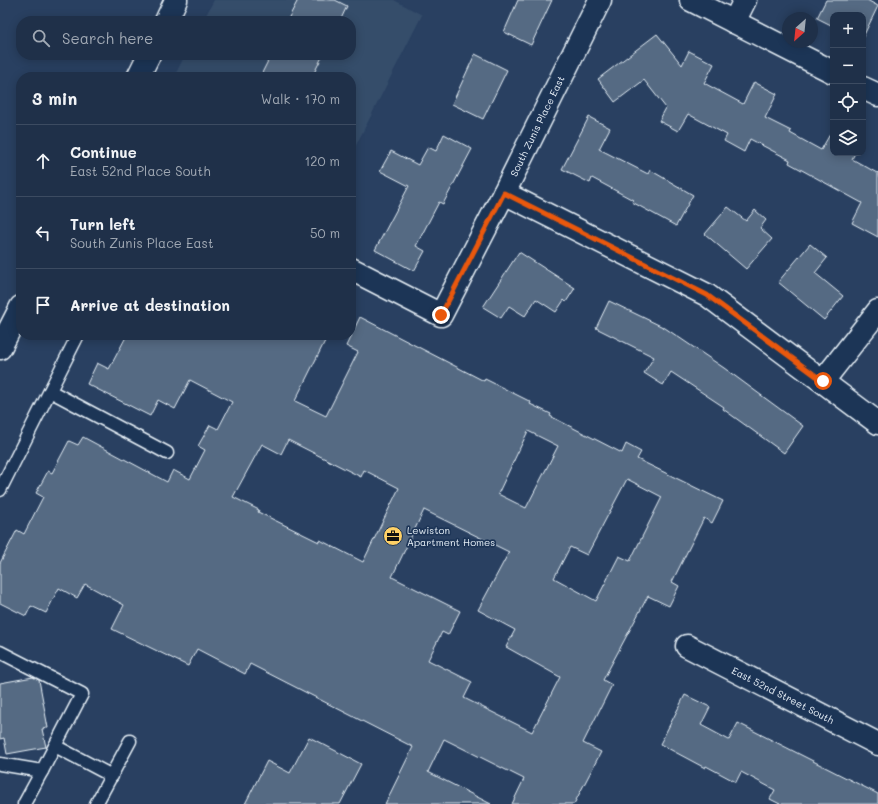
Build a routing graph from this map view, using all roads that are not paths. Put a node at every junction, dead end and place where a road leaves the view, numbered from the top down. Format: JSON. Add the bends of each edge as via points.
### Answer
{"nodes":[{"id":1,"x":176,"y":0,"type":"edge"},
{"id":2,"x":600,"y":0,"type":"edge"},
{"id":3,"x":691,"y":0,"type":"edge"},
{"id":4,"x":745,"y":0,"type":"edge"},
{"id":5,"x":168,"y":16,"type":"edge"},
{"id":6,"x":734,"y":22,"type":"junction"},
{"id":7,"x":146,"y":60,"type":"edge"},
{"id":8,"x":830,"y":70,"type":"edge"},
{"id":9,"x":140,"y":72,"type":"edge"},
{"id":10,"x":866,"y":89,"type":"edge"},
{"id":11,"x":878,"y":95,"type":"edge"},
{"id":12,"x":504,"y":193,"type":"junction"},
{"id":13,"x":356,"y":272,"type":"edge"},
{"id":14,"x":878,"y":311,"type":"edge"},
{"id":15,"x":16,"y":317,"type":"edge"},
{"id":16,"x":76,"y":340,"type":"edge"},
{"id":17,"x":0,"y":348,"type":"edge"},
{"id":18,"x":823,"y":381,"type":"junction"},
{"id":19,"x":50,"y":391,"type":"junction"},
{"id":20,"x":878,"y":423,"type":"edge"},
{"id":21,"x":167,"y":453,"type":"dead end"},
{"id":22,"x":0,"y":490,"type":"edge"},
{"id":23,"x":687,"y":646,"type":"dead end"},
{"id":24,"x":0,"y":652,"type":"edge"},
{"id":25,"x":130,"y":742,"type":"dead end"},
{"id":26,"x":878,"y":744,"type":"edge"},
{"id":27,"x":55,"y":746,"type":"junction"},
{"id":28,"x":0,"y":764,"type":"edge"},
{"id":29,"x":42,"y":771,"type":"junction"},
{"id":30,"x":112,"y":776,"type":"junction"},
{"id":31,"x":24,"y":804,"type":"edge"},
{"id":32,"x":96,"y":804,"type":"edge"}],
"edges":[{"from":1,"to":5,"type":"street"},
{"from":2,"to":12,"type":"street","name":"South Zunis Place East"},
{"from":3,"to":6,"type":"street"},
{"from":4,"to":6,"type":"street"},
{"from":6,"to":8,"type":"street"},
{"from":7,"to":9,"type":"street"},
{"from":10,"to":11,"type":"street"},
{"from":12,"to":13,"type":"street","name":"South Zunis Place East","via":[[441,315]]},
{"from":12,"to":18,"type":"street","via":[[707,295]]},
{"from":14,"to":18,"type":"street"},
{"from":15,"to":17,"type":"street"},
{"from":16,"to":19,"type":"lane"},
{"from":18,"to":20,"type":"street"},
{"from":19,"to":21,"type":"lane"},
{"from":19,"to":22,"type":"lane"},
{"from":23,"to":26,"type":"street","name":"East 52nd Street South"},
{"from":24,"to":27,"type":"lane","via":[[82,694]]},
{"from":25,"to":30,"type":"lane"},
{"from":27,"to":29,"type":"lane"},
{"from":27,"to":30,"type":"lane"},
{"from":28,"to":29,"type":"lane"},
{"from":29,"to":31,"type":"lane"},
{"from":30,"to":32,"type":"lane"}]}
